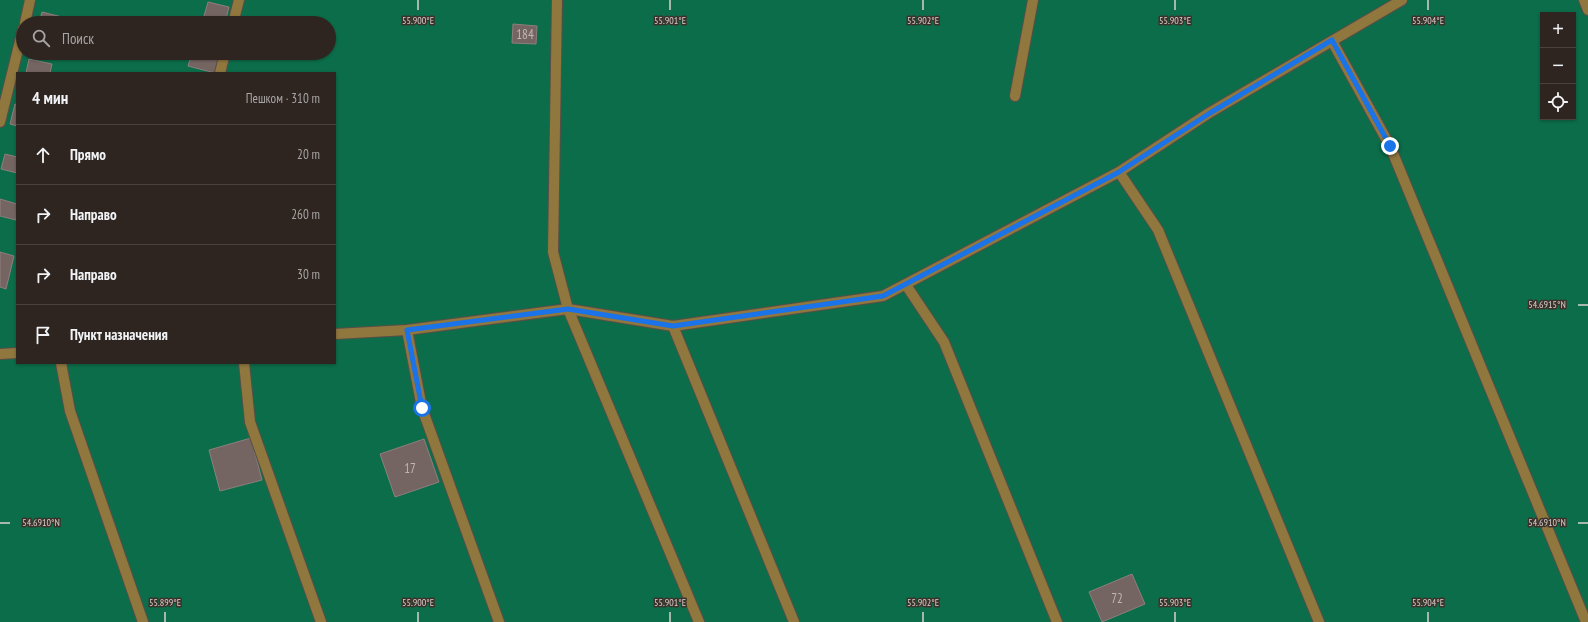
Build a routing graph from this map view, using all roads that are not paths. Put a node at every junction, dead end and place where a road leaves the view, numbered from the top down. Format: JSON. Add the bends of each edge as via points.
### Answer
{"nodes":[{"id":1,"x":30,"y":0,"type":"edge"},
{"id":2,"x":239,"y":0,"type":"edge"},
{"id":3,"x":557,"y":0,"type":"edge"},
{"id":4,"x":1033,"y":0,"type":"edge"},
{"id":5,"x":1402,"y":0,"type":"edge"},
{"id":6,"x":1584,"y":0,"type":"edge"},
{"id":7,"x":1588,"y":10,"type":"edge"},
{"id":8,"x":27,"y":16,"type":"edge"},
{"id":9,"x":235,"y":16,"type":"edge"},
{"id":10,"x":1332,"y":40,"type":"junction"},
{"id":11,"x":16,"y":57,"type":"edge"},
{"id":12,"x":224,"y":60,"type":"edge"},
{"id":13,"x":220,"y":72,"type":"edge"},
{"id":14,"x":1015,"y":96,"type":"dead end"},
{"id":15,"x":0,"y":122,"type":"edge"},
{"id":16,"x":1119,"y":172,"type":"junction"},
{"id":17,"x":906,"y":285,"type":"junction"},
{"id":18,"x":568,"y":309,"type":"junction"},
{"id":19,"x":673,"y":326,"type":"junction"},
{"id":20,"x":407,"y":330,"type":"junction"},
{"id":21,"x":336,"y":334,"type":"edge"},
{"id":22,"x":16,"y":353,"type":"edge"},
{"id":23,"x":0,"y":354,"type":"edge"},
{"id":24,"x":61,"y":364,"type":"edge"},
{"id":25,"x":244,"y":364,"type":"edge"},
{"id":26,"x":143,"y":622,"type":"edge"},
{"id":27,"x":321,"y":622,"type":"edge"},
{"id":28,"x":499,"y":622,"type":"edge"},
{"id":29,"x":699,"y":622,"type":"edge"},
{"id":30,"x":794,"y":622,"type":"edge"},
{"id":31,"x":1057,"y":622,"type":"edge"},
{"id":32,"x":1319,"y":622,"type":"edge"},
{"id":33,"x":1586,"y":622,"type":"edge"}],
"edges":[{"from":1,"to":8,"type":"street"},
{"from":2,"to":9,"type":"street"},
{"from":3,"to":18,"type":"street","via":[[553,252]]},
{"from":4,"to":14,"type":"street"},
{"from":5,"to":10,"type":"street"},
{"from":6,"to":7,"type":"street"},
{"from":10,"to":16,"type":"street","via":[[1210,113]]},
{"from":10,"to":33,"type":"street","via":[[1390,146]]},
{"from":11,"to":15,"type":"street"},
{"from":12,"to":13,"type":"street"},
{"from":16,"to":17,"type":"street"},
{"from":16,"to":32,"type":"street","via":[[1158,230]]},
{"from":17,"to":19,"type":"street","via":[[883,296]]},
{"from":17,"to":31,"type":"street","via":[[944,342]]},
{"from":18,"to":19,"type":"street"},
{"from":18,"to":20,"type":"street"},
{"from":18,"to":29,"type":"street"},
{"from":19,"to":30,"type":"street"},
{"from":20,"to":21,"type":"street"},
{"from":20,"to":28,"type":"street","via":[[422,408]]},
{"from":22,"to":23,"type":"street"},
{"from":24,"to":26,"type":"street","via":[[70,410]]},
{"from":25,"to":27,"type":"street","via":[[250,422]]}]}
